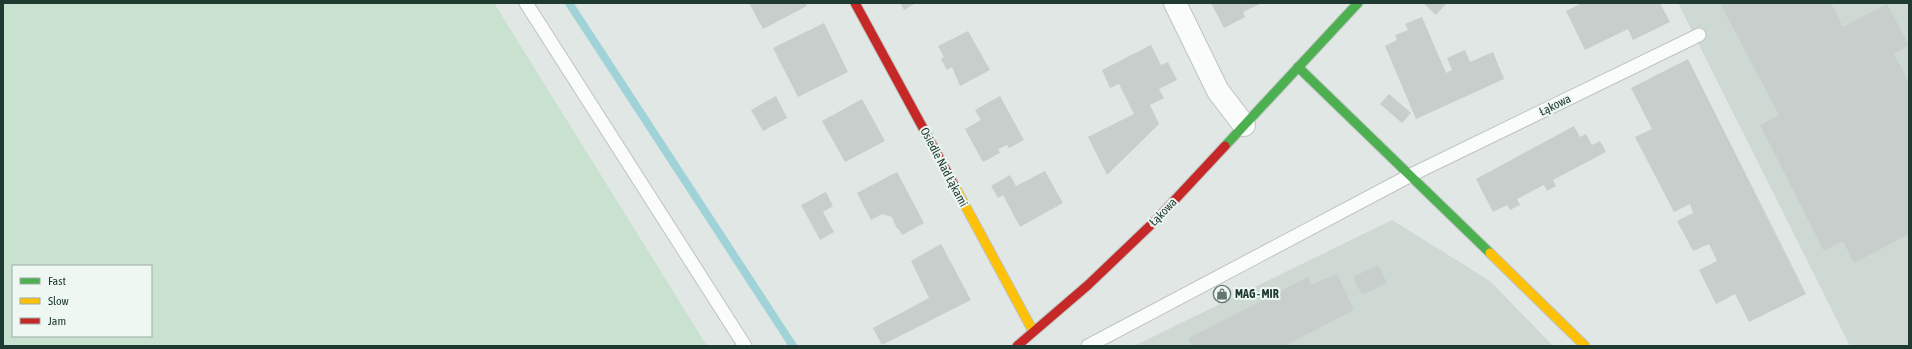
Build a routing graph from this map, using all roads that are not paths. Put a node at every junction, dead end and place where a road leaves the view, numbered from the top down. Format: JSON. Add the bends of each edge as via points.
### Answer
{"nodes":[{"id":1,"x":526,"y":3,"type":"edge"},
{"id":2,"x":855,"y":3,"type":"edge"},
{"id":3,"x":1174,"y":3,"type":"edge"},
{"id":4,"x":1358,"y":3,"type":"edge"},
{"id":5,"x":1699,"y":35,"type":"dead end"},
{"id":6,"x":1298,"y":67,"type":"junction"},
{"id":7,"x":1244,"y":125,"type":"junction"},
{"id":8,"x":1411,"y":175,"type":"junction"},
{"id":9,"x":1033,"y":331,"type":"junction"},
{"id":10,"x":745,"y":346,"type":"edge"},
{"id":11,"x":1016,"y":346,"type":"edge"},
{"id":12,"x":1088,"y":346,"type":"edge"},
{"id":13,"x":1585,"y":346,"type":"edge"}],
"edges":[{"from":1,"to":10,"type":"lane"},
{"from":2,"to":9,"type":"street","name":"Osiedle Nad Łąkami"},
{"from":3,"to":7,"type":"street","via":[[1218,91]]},
{"from":4,"to":6,"type":"street","name":"Łąkowa"},
{"from":5,"to":8,"type":"lane","name":"Łąkowa"},
{"from":6,"to":7,"type":"street","name":"Łąkowa"},
{"from":6,"to":8,"type":"street"},
{"from":7,"to":9,"type":"street","name":"Łąkowa","via":[[1150,226],[1088,285]]},
{"from":8,"to":12,"type":"lane","name":"Łąkowa"},
{"from":8,"to":13,"type":"street"},
{"from":9,"to":11,"type":"street","name":"Łąkowa"}]}
